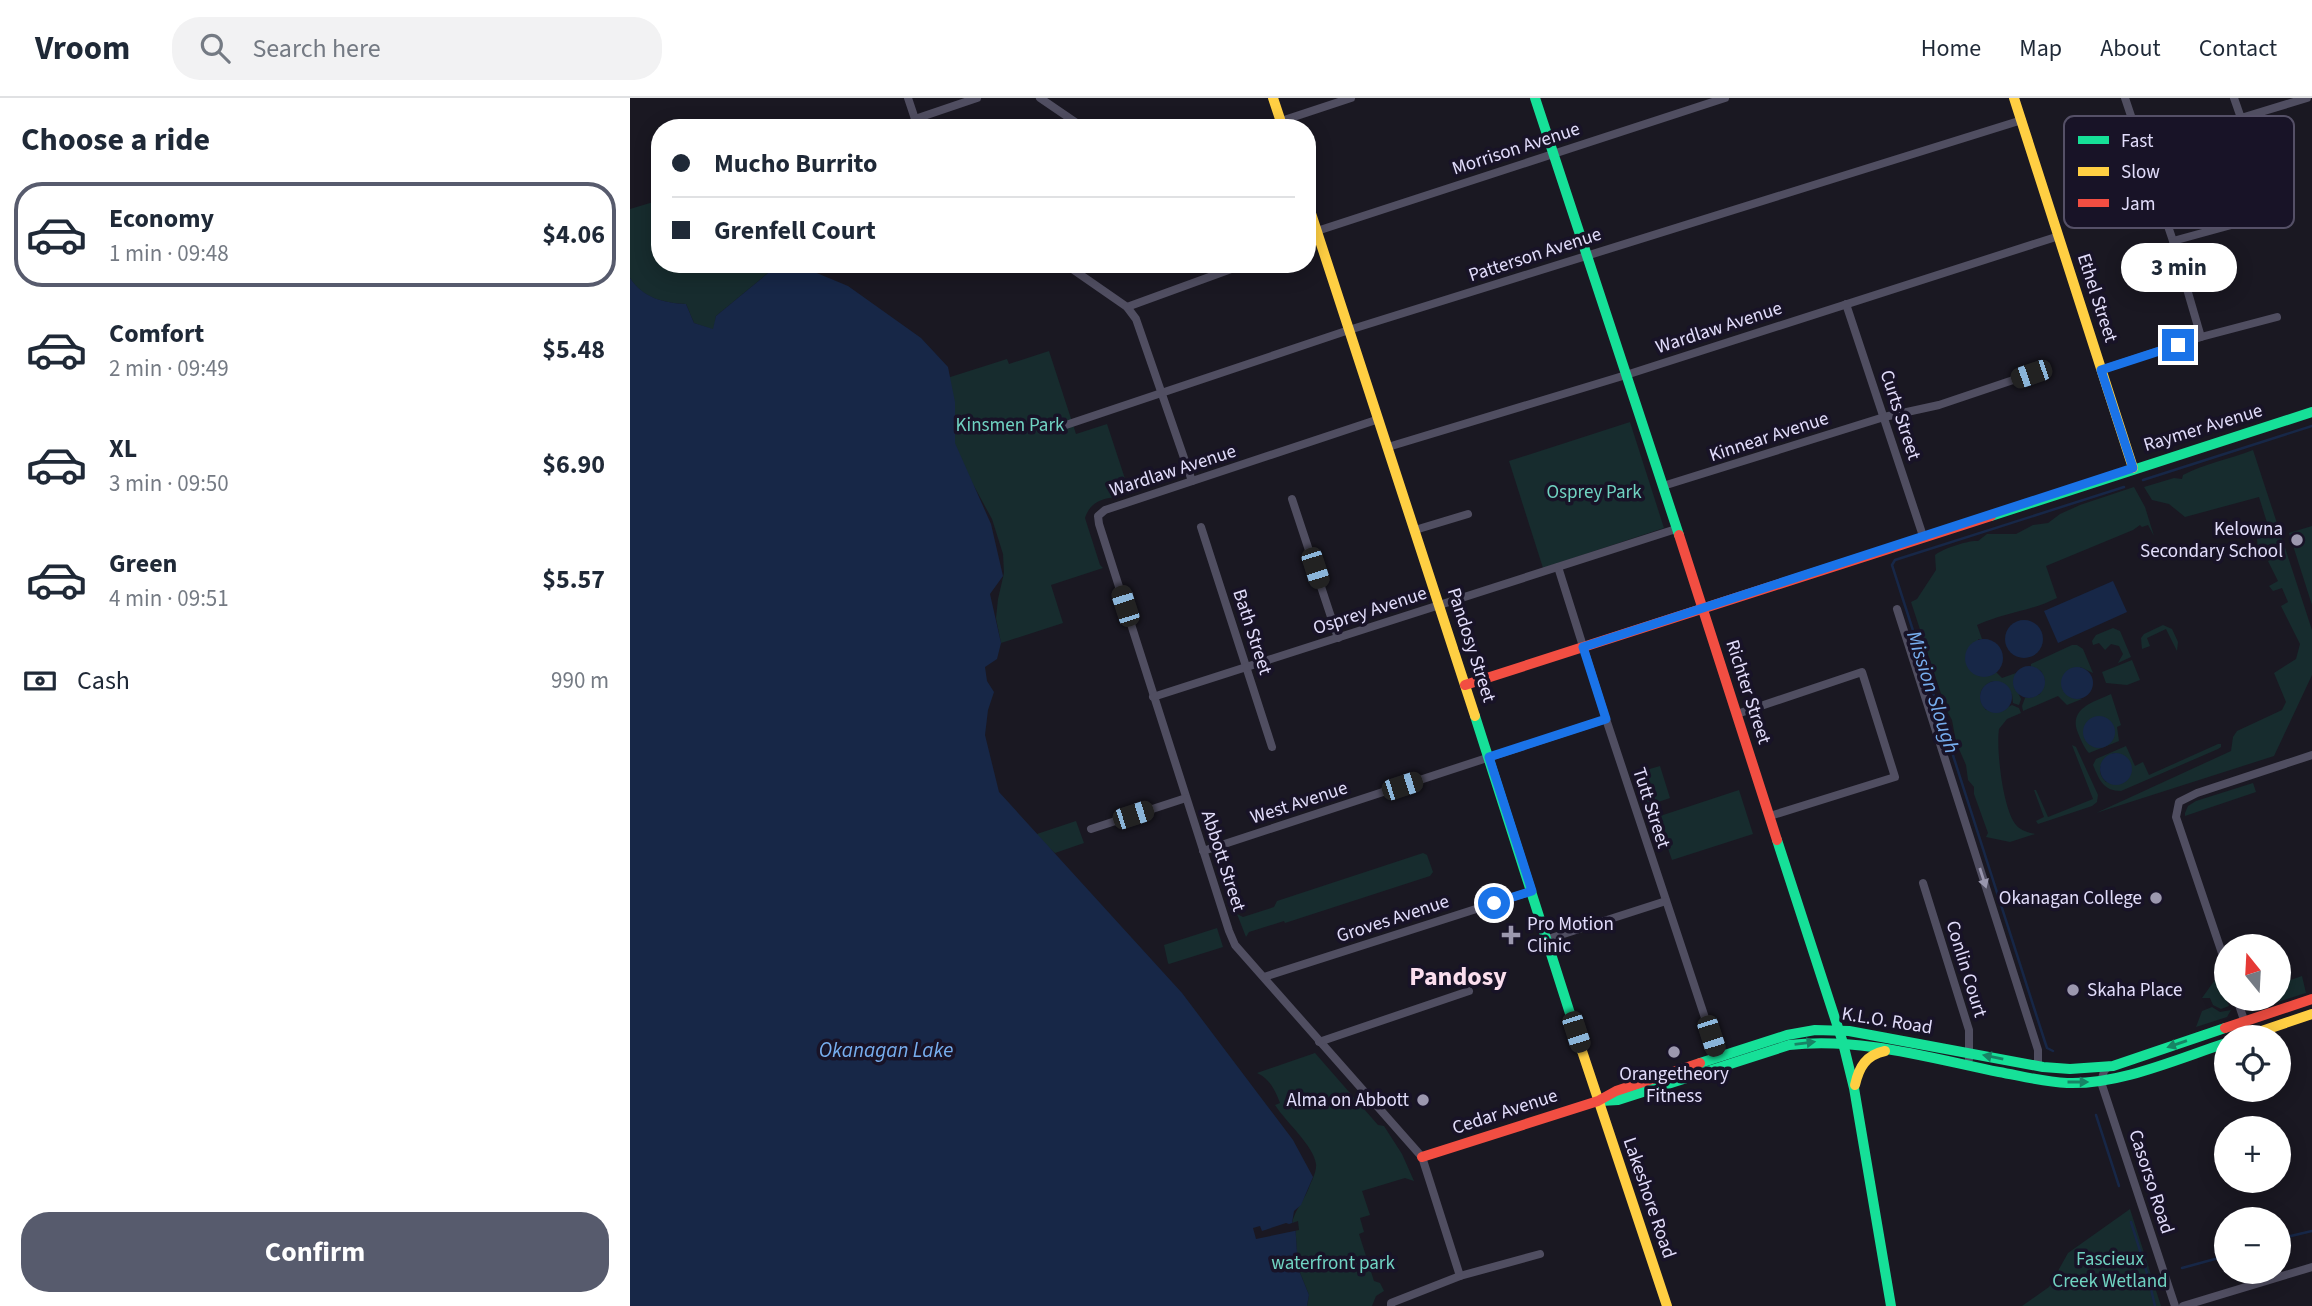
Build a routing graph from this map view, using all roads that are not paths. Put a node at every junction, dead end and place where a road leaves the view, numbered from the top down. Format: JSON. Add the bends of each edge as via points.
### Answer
{"nodes":[{"id":1,"x":908,"y":98,"type":"edge"},
{"id":2,"x":977,"y":98,"type":"edge"},
{"id":3,"x":1040,"y":98,"type":"edge"},
{"id":4,"x":1273,"y":98,"type":"edge"},
{"id":5,"x":1352,"y":98,"type":"edge"},
{"id":6,"x":1535,"y":98,"type":"edge"},
{"id":7,"x":1725,"y":98,"type":"edge"},
{"id":8,"x":2014,"y":98,"type":"edge"},
{"id":9,"x":2124,"y":98,"type":"edge"},
{"id":10,"x":2234,"y":98,"type":"edge"},
{"id":11,"x":2307,"y":98,"type":"edge"},
{"id":12,"x":2130,"y":116,"type":"edge"},
{"id":13,"x":2240,"y":116,"type":"edge"},
{"id":14,"x":2248,"y":116,"type":"edge"},
{"id":15,"x":915,"y":119,"type":"edge"},
{"id":16,"x":926,"y":119,"type":"edge"},
{"id":17,"x":1071,"y":119,"type":"edge"},
{"id":18,"x":1280,"y":119,"type":"edge"},
{"id":19,"x":1295,"y":119,"type":"edge"},
{"id":20,"x":2022,"y":120,"type":"junction"},
{"id":21,"x":1553,"y":154,"type":"junction"},
{"id":22,"x":1316,"y":228,"type":"edge"},
{"id":23,"x":2169,"y":228,"type":"edge"},
{"id":24,"x":2220,"y":228,"type":"edge"},
{"id":25,"x":1318,"y":234,"type":"junction"},
{"id":26,"x":2059,"y":236,"type":"junction"},
{"id":27,"x":2173,"y":241,"type":"junction"},
{"id":28,"x":1587,"y":256,"type":"junction"},
{"id":29,"x":1078,"y":273,"type":"edge"},
{"id":30,"x":1220,"y":273,"type":"edge"},
{"id":31,"x":1846,"y":304,"type":"junction"},
{"id":32,"x":1127,"y":307,"type":"junction"},
{"id":33,"x":2277,"y":317,"type":"dead end"},
{"id":34,"x":1349,"y":330,"type":"junction"},
{"id":35,"x":2202,"y":337,"type":"junction"},
{"id":36,"x":2101,"y":370,"type":"junction"},
{"id":37,"x":1626,"y":374,"type":"junction"},
{"id":38,"x":2031,"y":374,"type":"dead end"},
{"id":39,"x":1163,"y":394,"type":"junction"},
{"id":40,"x":2312,"y":412,"type":"edge"},
{"id":41,"x":1884,"y":417,"type":"junction"},
{"id":42,"x":1379,"y":419,"type":"junction"},
{"id":43,"x":1060,"y":427,"type":"dead end"},
{"id":44,"x":1388,"y":447,"type":"junction"},
{"id":45,"x":2133,"y":468,"type":"junction"},
{"id":46,"x":1192,"y":481,"type":"junction"},
{"id":47,"x":1663,"y":486,"type":"junction"},
{"id":48,"x":1292,"y":499,"type":"dead end"},
{"id":49,"x":1468,"y":514,"type":"dead end"},
{"id":50,"x":1098,"y":516,"type":"joint"},
{"id":51,"x":1201,"y":527,"type":"dead end"},
{"id":52,"x":1676,"y":529,"type":"junction"},
{"id":53,"x":1415,"y":530,"type":"junction"},
{"id":54,"x":1923,"y":536,"type":"junction"},
{"id":55,"x":1558,"y":567,"type":"junction"},
{"id":56,"x":1439,"y":605,"type":"junction"},
{"id":57,"x":1702,"y":607,"type":"junction"},
{"id":58,"x":1897,"y":609,"type":"dead end"},
{"id":59,"x":1338,"y":638,"type":"junction"},
{"id":60,"x":1583,"y":647,"type":"junction"},
{"id":61,"x":1247,"y":667,"type":"junction"},
{"id":62,"x":1465,"y":685,"type":"junction"},
{"id":63,"x":1153,"y":697,"type":"junction"},
{"id":64,"x":1737,"y":714,"type":"junction"},
{"id":65,"x":1606,"y":719,"type":"junction"},
{"id":66,"x":1272,"y":747,"type":"dead end"},
{"id":67,"x":2312,"y":755,"type":"edge"},
{"id":68,"x":1489,"y":757,"type":"junction"},
{"id":69,"x":1186,"y":799,"type":"junction"},
{"id":70,"x":1770,"y":816,"type":"junction"},
{"id":71,"x":1091,"y":829,"type":"dead end"},
{"id":72,"x":1203,"y":851,"type":"junction"},
{"id":73,"x":1923,"y":883,"type":"dead end"},
{"id":74,"x":1532,"y":891,"type":"junction"},
{"id":75,"x":1666,"y":901,"type":"junction"},
{"id":76,"x":2216,"y":934,"type":"edge"},
{"id":77,"x":1548,"y":939,"type":"junction"},
{"id":78,"x":1264,"y":977,"type":"junction"},
{"id":79,"x":1469,"y":992,"type":"dead end"},
{"id":80,"x":2312,"y":999,"type":"edge"},
{"id":81,"x":2241,"y":1012,"type":"edge"},
{"id":82,"x":2312,"y":1014,"type":"edge"},
{"id":83,"x":2244,"y":1021,"type":"junction"},
{"id":84,"x":2244,"y":1025,"type":"edge"},
{"id":85,"x":2278,"y":1025,"type":"edge"},
{"id":86,"x":1839,"y":1030,"type":"junction"},
{"id":87,"x":1319,"y":1042,"type":"junction"},
{"id":88,"x":1843,"y":1043,"type":"junction"},
{"id":89,"x":2214,"y":1047,"type":"edge"},
{"id":90,"x":1890,"y":1050,"type":"junction"},
{"id":91,"x":1970,"y":1052,"type":"junction"},
{"id":92,"x":1718,"y":1057,"type":"junction"},
{"id":93,"x":1968,"y":1065,"type":"junction"},
{"id":94,"x":2038,"y":1066,"type":"junction"},
{"id":95,"x":2109,"y":1066,"type":"junction"},
{"id":96,"x":2105,"y":1081,"type":"junction"},
{"id":97,"x":1854,"y":1088,"type":"junction"},
{"id":98,"x":1598,"y":1101,"type":"junction"},
{"id":99,"x":1422,"y":1157,"type":"junction"},
{"id":100,"x":1540,"y":1254,"type":"dead end"},
{"id":101,"x":2312,"y":1267,"type":"edge"},
{"id":102,"x":1460,"y":1276,"type":"junction"},
{"id":103,"x":1391,"y":1304,"type":"edge"},
{"id":104,"x":1667,"y":1306,"type":"edge"},
{"id":105,"x":1891,"y":1306,"type":"edge"},
{"id":106,"x":2175,"y":1306,"type":"edge"},
{"id":107,"x":2183,"y":1306,"type":"edge"}],
"edges":[{"from":1,"to":15,"type":"street"},
{"from":2,"to":16,"type":"street"},
{"from":3,"to":17,"type":"street"},
{"from":4,"to":18,"type":"street"},
{"from":5,"to":19,"type":"street"},
{"from":6,"to":21,"type":"street","name":"Richter Street"},
{"from":7,"to":21,"type":"street","name":"Morrison Avenue"},
{"from":8,"to":20,"type":"street","name":"Ethel Street"},
{"from":9,"to":12,"type":"street"},
{"from":10,"to":13,"type":"street"},
{"from":11,"to":14,"type":"street"},
{"from":20,"to":26,"type":"street","name":"Ethel Street"},
{"from":20,"to":28,"type":"street","name":"Patterson Avenue"},
{"from":21,"to":25,"type":"street","name":"Morrison Avenue"},
{"from":21,"to":28,"type":"street","name":"Richter Street"},
{"from":22,"to":25,"type":"street","name":"Pandosy Street"},
{"from":23,"to":27,"type":"street"},
{"from":24,"to":27,"type":"street"},
{"from":25,"to":34,"type":"street","name":"Pandosy Street"},
{"from":26,"to":31,"type":"street","name":"Wardlaw Avenue"},
{"from":26,"to":36,"type":"street","name":"Ethel Street"},
{"from":27,"to":35,"type":"street"},
{"from":28,"to":34,"type":"street","name":"Patterson Avenue"},
{"from":28,"to":37,"type":"street","name":"Richter Street"},
{"from":29,"to":32,"type":"street"},
{"from":30,"to":32,"type":"street"},
{"from":31,"to":37,"type":"street","name":"Wardlaw Avenue"},
{"from":31,"to":41,"type":"street","name":"Curts Street"},
{"from":32,"to":39,"type":"street","via":[[1136,319]]},
{"from":33,"to":35,"type":"street"},
{"from":34,"to":39,"type":"street","name":"Patterson Avenue"},
{"from":34,"to":42,"type":"street","name":"Pandosy Street"},
{"from":35,"to":36,"type":"street"},
{"from":36,"to":45,"type":"street","name":"Ethel Street"},
{"from":37,"to":44,"type":"street","name":"Wardlaw Avenue"},
{"from":37,"to":47,"type":"street","name":"Richter Street"},
{"from":38,"to":41,"type":"street","name":"Kinnear Avenue","via":[[1939,405]]},
{"from":39,"to":43,"type":"street","name":"Patterson Avenue"},
{"from":39,"to":46,"type":"street"},
{"from":40,"to":45,"type":"street","name":"Raymer Avenue"},
{"from":41,"to":47,"type":"street","name":"Kinnear Avenue"},
{"from":41,"to":54,"type":"street","name":"Curts Street"},
{"from":42,"to":44,"type":"street","name":"Pandosy Street"},
{"from":42,"to":46,"type":"street","name":"Wardlaw Avenue"},
{"from":44,"to":53,"type":"street","name":"Pandosy Street"},
{"from":45,"to":54,"type":"street","name":"Raymer Avenue"},
{"from":46,"to":50,"type":"street","name":"Wardlaw Avenue"},
{"from":47,"to":52,"type":"street","name":"Richter Street"},
{"from":48,"to":59,"type":"street"},
{"from":49,"to":53,"type":"street"},
{"from":50,"to":63,"type":"street","name":"Abbott Street"},
{"from":51,"to":61,"type":"street","name":"Bath Street"},
{"from":52,"to":55,"type":"street","name":"Osprey Avenue"},
{"from":52,"to":57,"type":"street","name":"Richter Street"},
{"from":53,"to":56,"type":"street","name":"Pandosy Street"},
{"from":54,"to":57,"type":"street","name":"Raymer Avenue"},
{"from":55,"to":56,"type":"street","name":"Osprey Avenue"},
{"from":55,"to":60,"type":"street","name":"Tutt Street"},
{"from":56,"to":59,"type":"street","name":"Osprey Avenue"},
{"from":56,"to":62,"type":"street","name":"Pandosy Street"},
{"from":57,"to":60,"type":"street","name":"Raymer Avenue"},
{"from":57,"to":64,"type":"street","name":"Richter Street"},
{"from":58,"to":94,"type":"street","one_way":true,"via":[[2038,1050]]},
{"from":59,"to":61,"type":"street","name":"Osprey Avenue"},
{"from":60,"to":62,"type":"street","name":"Raymer Avenue"},
{"from":60,"to":65,"type":"street","name":"Tutt Street"},
{"from":61,"to":63,"type":"street","name":"Osprey Avenue"},
{"from":61,"to":66,"type":"street","name":"Bath Street"},
{"from":62,"to":68,"type":"street","name":"Pandosy Street"},
{"from":63,"to":69,"type":"street","name":"Abbott Street"},
{"from":64,"to":70,"type":"street","name":"Richter Street"},
{"from":64,"to":70,"type":"street","via":[[1862,672],[1895,777]]},
{"from":65,"to":68,"type":"street","name":"West Avenue"},
{"from":65,"to":75,"type":"street","name":"Tutt Street"},
{"from":67,"to":76,"type":"street","via":[[2179,802],[2176,817]]},
{"from":68,"to":72,"type":"street","name":"West Avenue"},
{"from":68,"to":74,"type":"street","name":"Pandosy Street"},
{"from":69,"to":71,"type":"street"},
{"from":69,"to":72,"type":"street","name":"Abbott Street"},
{"from":70,"to":86,"type":"street","name":"Richter Street"},
{"from":72,"to":78,"type":"street","name":"Abbott Street","via":[[1235,945]]},
{"from":73,"to":91,"type":"street","name":"Conlin Court","via":[[1969,1030]]},
{"from":74,"to":77,"type":"street","name":"Pandosy Street"},
{"from":74,"to":78,"type":"street","name":"Groves Avenue"},
{"from":75,"to":77,"type":"street"},
{"from":75,"to":92,"type":"street","name":"Tutt Street"},
{"from":77,"to":98,"type":"street","name":"Pandosy Street"},
{"from":78,"to":87,"type":"street","name":"Abbott Street"},
{"from":79,"to":87,"type":"street"},
{"from":80,"to":83,"type":"street","name":"K.L.O. Road"},
{"from":81,"to":83,"type":"street"},
{"from":82,"to":85,"type":"street"},
{"from":83,"to":84,"type":"street"},
{"from":83,"to":95,"type":"street","name":"K.L.O. Road","one_way":true},
{"from":86,"to":88,"type":"street","name":"Richter Street"},
{"from":86,"to":91,"type":"street","name":"K.L.O. Road"},
{"from":86,"to":92,"type":"street","name":"K.L.O. Road","via":[[1787,1035]]},
{"from":87,"to":99,"type":"street","name":"Abbott Street"},
{"from":88,"to":90,"type":"street","name":"K.L.O. Road"},
{"from":88,"to":97,"type":"street","name":"Richter Street"},
{"from":98,"to":88,"type":"street","name":"K.L.O. Road","one_way":true,"via":[[1618,1100],[1789,1045]]},
{"from":89,"to":96,"type":"street","name":"K.L.O. Road"},
{"from":90,"to":93,"type":"street","name":"K.L.O. Road"},
{"from":90,"to":97,"type":"street","via":[[1863,1061]]},
{"from":91,"to":93,"type":"street","name":"Conlin Court"},
{"from":94,"to":91,"type":"street","name":"K.L.O. Road","one_way":true},
{"from":92,"to":98,"type":"street","name":"K.L.O. Road"},
{"from":93,"to":96,"type":"street","name":"K.L.O. Road","one_way":true,"via":[[2068,1083]]},
{"from":94,"to":95,"type":"street","name":"K.L.O. Road"},
{"from":95,"to":96,"type":"street","via":[[2104,1071]]},
{"from":96,"to":106,"type":"street","name":"Casorso Road"},
{"from":97,"to":105,"type":"street","name":"Richter Street"},
{"from":98,"to":99,"type":"street","name":"Cedar Avenue"},
{"from":98,"to":104,"type":"street","name":"Lakeshore Road"},
{"from":99,"to":102,"type":"street"},
{"from":100,"to":102,"type":"street"},
{"from":101,"to":107,"type":"street"},
{"from":102,"to":103,"type":"street"}]}
